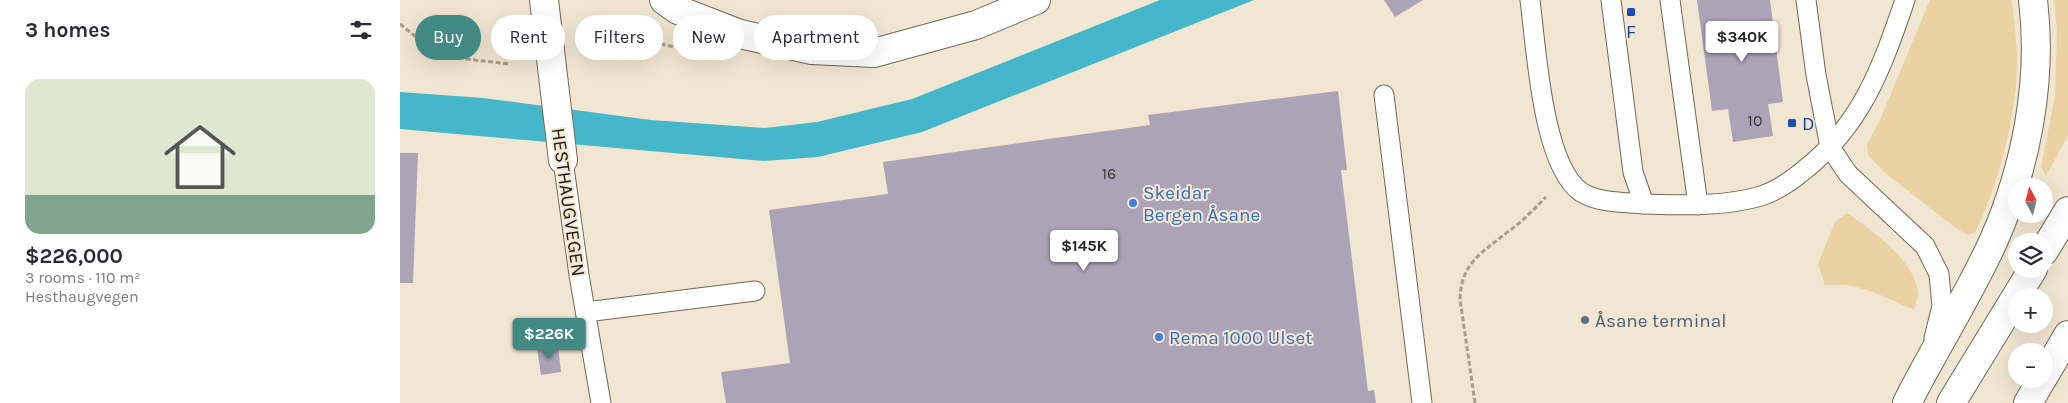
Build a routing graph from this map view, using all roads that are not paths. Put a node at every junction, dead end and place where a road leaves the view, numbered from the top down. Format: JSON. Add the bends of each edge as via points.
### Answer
{"nodes":[{"id":1,"x":544,"y":0,"type":"edge"},
{"id":2,"x":664,"y":0,"type":"edge"},
{"id":3,"x":1036,"y":0,"type":"edge"},
{"id":4,"x":1530,"y":0,"type":"edge"},
{"id":5,"x":1610,"y":0,"type":"edge"},
{"id":6,"x":1670,"y":0,"type":"edge"},
{"id":7,"x":1806,"y":0,"type":"edge"},
{"id":8,"x":1905,"y":0,"type":"edge"},
{"id":9,"x":2033,"y":0,"type":"edge"},
{"id":10,"x":1384,"y":94,"type":"dead end"},
{"id":11,"x":1830,"y":146,"type":"junction"},
{"id":12,"x":563,"y":160,"type":"joint"},
{"id":13,"x":1644,"y":204,"type":"junction"},
{"id":14,"x":1698,"y":205,"type":"junction"},
{"id":15,"x":2068,"y":211,"type":"edge"},
{"id":16,"x":2053,"y":235,"type":"edge"},
{"id":17,"x":2027,"y":278,"type":"edge"},
{"id":18,"x":755,"y":291,"type":"dead end"},
{"id":19,"x":586,"y":312,"type":"junction"},
{"id":20,"x":2068,"y":335,"type":"edge"},
{"id":21,"x":1930,"y":358,"type":"junction"},
{"id":22,"x":2053,"y":360,"type":"edge"},
{"id":23,"x":2037,"y":388,"type":"edge"},
{"id":24,"x":601,"y":403,"type":"edge"},
{"id":25,"x":1422,"y":403,"type":"edge"},
{"id":26,"x":1907,"y":403,"type":"edge"},
{"id":27,"x":1951,"y":403,"type":"edge"},
{"id":28,"x":2028,"y":403,"type":"edge"}],
"edges":[{"from":1,"to":12,"type":"main road","name":"HESTHAUGVEGEN"},
{"from":2,"to":3,"type":"main road","via":[[678,10],[740,34],[812,50],[874,54],[976,25]]},
{"from":4,"to":13,"type":"lane","via":[[1548,127],[1569,179],[1594,199]]},
{"from":5,"to":13,"type":"lane","via":[[1634,172]]},
{"from":6,"to":14,"type":"lane"},
{"from":7,"to":11,"type":"lane"},
{"from":8,"to":11,"type":"lane","via":[[1872,88],[1856,115]]},
{"from":9,"to":21,"type":"main road","via":[[2036,62],[2031,112],[2021,160],[1993,240]]},
{"from":10,"to":25,"type":"lane"},
{"from":11,"to":14,"type":"lane","via":[[1786,184],[1763,195],[1732,203]]},
{"from":11,"to":21,"type":"lane","via":[[1848,174],[1925,246],[1939,274],[1942,306]]},
{"from":12,"to":19,"type":"lane","name":"HESTHAUGVEGEN"},
{"from":13,"to":14,"type":"lane"},
{"from":15,"to":16,"type":"main road"},
{"from":17,"to":27,"type":"main road"},
{"from":18,"to":19,"type":"lane"},
{"from":19,"to":24,"type":"lane","name":"HESTHAUGVEGEN"},
{"from":20,"to":22,"type":"main road"},
{"from":21,"to":26,"type":"main road"},
{"from":23,"to":28,"type":"main road"}]}
